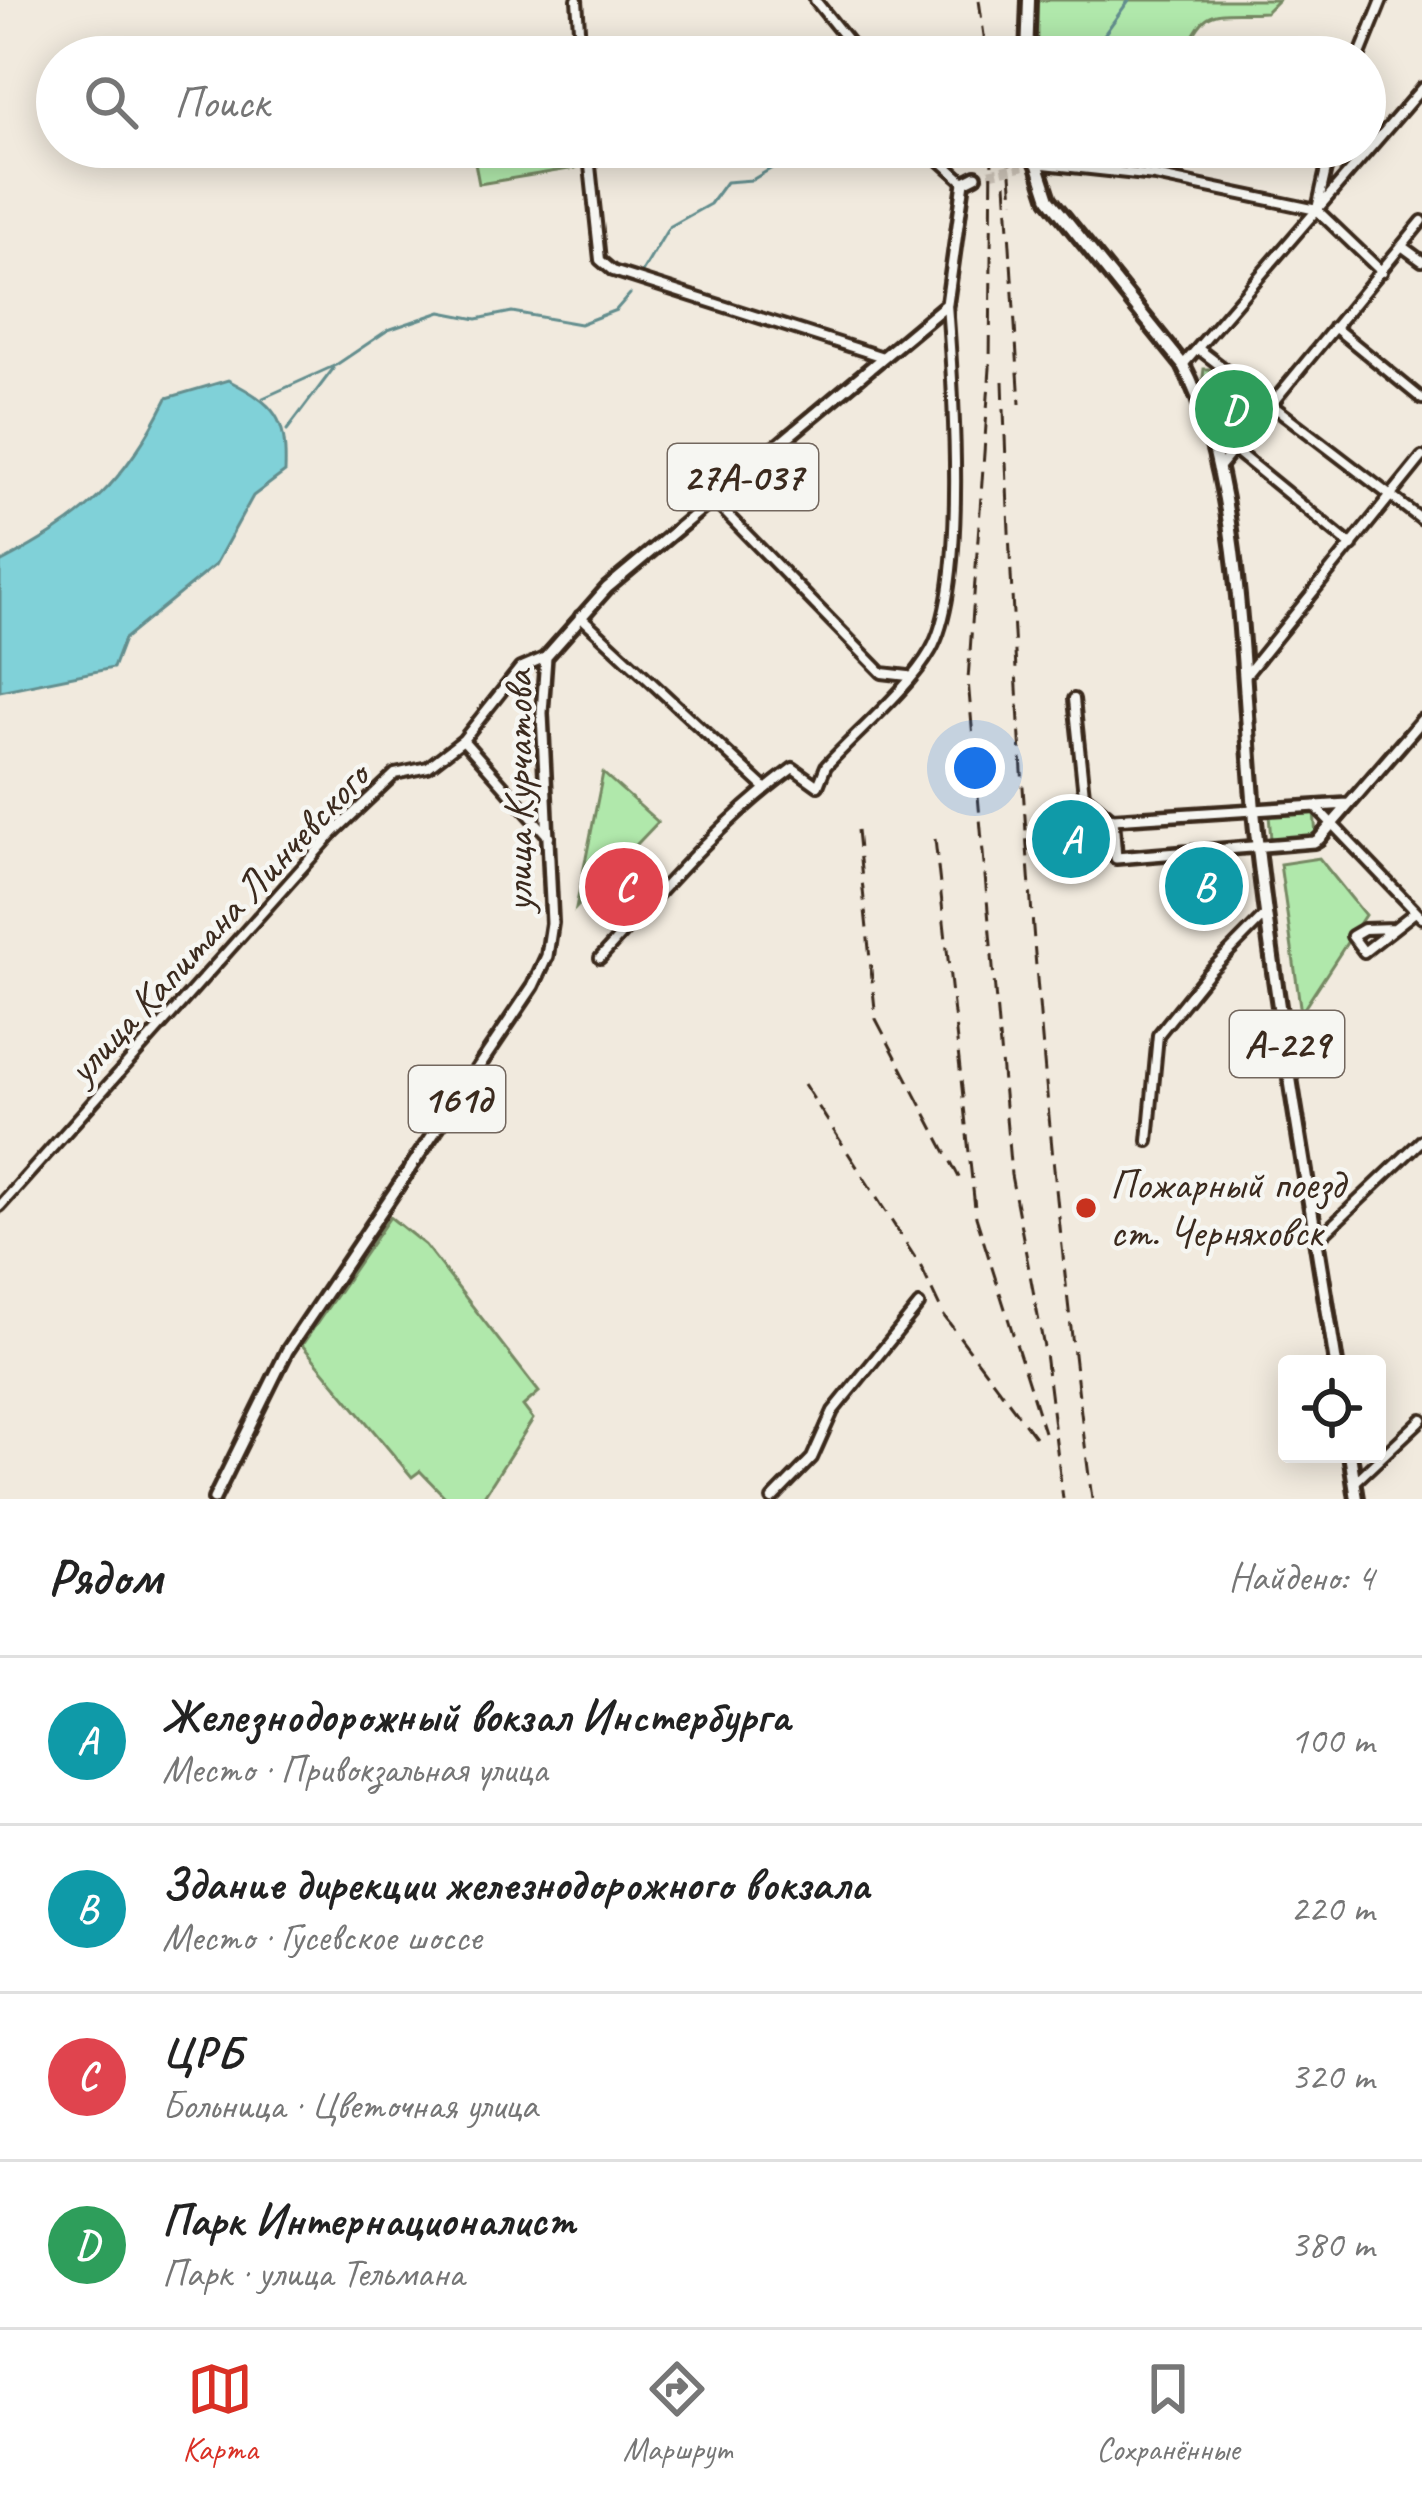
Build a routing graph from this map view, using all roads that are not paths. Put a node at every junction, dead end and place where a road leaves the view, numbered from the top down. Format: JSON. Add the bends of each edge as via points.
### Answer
{"nodes":[{"id":1,"x":577,"y":0,"type":"edge"},
{"id":2,"x":815,"y":0,"type":"edge"},
{"id":3,"x":1029,"y":0,"type":"edge"},
{"id":4,"x":1382,"y":0,"type":"edge"},
{"id":5,"x":580,"y":36,"type":"edge"},
{"id":6,"x":844,"y":36,"type":"edge"},
{"id":7,"x":1028,"y":36,"type":"edge"},
{"id":8,"x":1367,"y":36,"type":"edge"},
{"id":9,"x":1422,"y":88,"type":"edge"},
{"id":10,"x":1418,"y":102,"type":"edge"},
{"id":11,"x":1386,"y":136,"type":"edge"},
{"id":12,"x":590,"y":168,"type":"edge"},
{"id":13,"x":949,"y":168,"type":"edge"},
{"id":14,"x":1030,"y":168,"type":"edge"},
{"id":15,"x":1063,"y":168,"type":"edge"},
{"id":16,"x":1326,"y":168,"type":"edge"},
{"id":17,"x":1356,"y":168,"type":"edge"},
{"id":18,"x":976,"y":176,"type":"tunnel mouth"},
{"id":19,"x":964,"y":182,"type":"junction"},
{"id":20,"x":1316,"y":210,"type":"junction"},
{"id":21,"x":1422,"y":221,"type":"edge"},
{"id":22,"x":1403,"y":247,"type":"junction"},
{"id":23,"x":1422,"y":261,"type":"edge"},
{"id":24,"x":1382,"y":272,"type":"junction"},
{"id":25,"x":947,"y":304,"type":"junction"},
{"id":26,"x":1334,"y":327,"type":"junction"},
{"id":27,"x":1200,"y":350,"type":"junction"},
{"id":28,"x":885,"y":357,"type":"junction"},
{"id":29,"x":1183,"y":365,"type":"junction"},
{"id":30,"x":1422,"y":399,"type":"edge"},
{"id":31,"x":1272,"y":406,"type":"junction"},
{"id":32,"x":1236,"y":452,"type":"junction"},
{"id":33,"x":1422,"y":457,"type":"edge"},
{"id":34,"x":1217,"y":470,"type":"junction"},
{"id":35,"x":1386,"y":497,"type":"junction"},
{"id":36,"x":714,"y":501,"type":"junction"},
{"id":37,"x":1422,"y":520,"type":"edge"},
{"id":38,"x":1352,"y":546,"type":"junction"},
{"id":39,"x":580,"y":616,"type":"junction"},
{"id":40,"x":546,"y":657,"type":"junction"},
{"id":41,"x":908,"y":676,"type":"junction"},
{"id":42,"x":1241,"y":681,"type":"junction"},
{"id":43,"x":1074,"y":700,"type":"dead end"},
{"id":44,"x":1422,"y":720,"type":"edge"},
{"id":45,"x":463,"y":740,"type":"junction"},
{"id":46,"x":765,"y":788,"type":"junction"},
{"id":47,"x":1348,"y":804,"type":"junction"},
{"id":48,"x":1314,"y":805,"type":"junction"},
{"id":49,"x":1253,"y":808,"type":"junction"},
{"id":50,"x":1113,"y":818,"type":"junction"},
{"id":51,"x":1331,"y":824,"type":"junction"},
{"id":52,"x":549,"y":837,"type":"junction"},
{"id":53,"x":1258,"y":848,"type":"junction"},
{"id":54,"x":1266,"y":914,"type":"junction"},
{"id":55,"x":1419,"y":915,"type":"edge"},
{"id":56,"x":1394,"y":928,"type":"junction"},
{"id":57,"x":600,"y":958,"type":"dead end"},
{"id":58,"x":1422,"y":1140,"type":"edge"},
{"id":59,"x":1148,"y":1141,"type":"dead end"},
{"id":60,"x":0,"y":1206,"type":"edge"},
{"id":61,"x":1317,"y":1240,"type":"junction"},
{"id":62,"x":919,"y":1305,"type":"dead end"},
{"id":63,"x":1335,"y":1355,"type":"edge"},
{"id":64,"x":1422,"y":1419,"type":"edge"},
{"id":65,"x":1351,"y":1463,"type":"edge"},
{"id":66,"x":1354,"y":1482,"type":"junction"},
{"id":67,"x":214,"y":1499,"type":"edge"},
{"id":68,"x":772,"y":1499,"type":"edge"},
{"id":69,"x":1357,"y":1499,"type":"edge"}],
"edges":[{"from":1,"to":5,"type":"street"},
{"from":2,"to":6,"type":"street"},
{"from":3,"to":7,"type":"highway"},
{"from":4,"to":8,"type":"street"},
{"from":9,"to":10,"type":"street"},
{"from":10,"to":11,"type":"street"},
{"from":12,"to":28,"type":"street","via":[[600,260],[623,278]]},
{"from":13,"to":19,"type":"street"},
{"from":14,"to":29,"type":"highway"},
{"from":15,"to":20,"type":"street","via":[[1155,176]]},
{"from":16,"to":20,"type":"street"},
{"from":17,"to":20,"type":"street"},
{"from":18,"to":19,"type":"main road"},
{"from":19,"to":25,"type":"main road"},
{"from":20,"to":24,"type":"street"},
{"from":20,"to":27,"type":"street"},
{"from":21,"to":22,"type":"street"},
{"from":22,"to":23,"type":"street"},
{"from":22,"to":24,"type":"street"},
{"from":24,"to":26,"type":"street"},
{"from":25,"to":28,"type":"main road","name":"улица Курчатова","number":"27А-037"},
{"from":25,"to":41,"type":"street","via":[[954,392],[949,563],[940,631]]},
{"from":26,"to":30,"type":"street"},
{"from":26,"to":31,"type":"street"},
{"from":27,"to":29,"type":"street"},
{"from":27,"to":31,"type":"street"},
{"from":28,"to":36,"type":"main road","name":"улица Курчатова","number":"27А-037"},
{"from":29,"to":34,"type":"highway"},
{"from":31,"to":32,"type":"street"},
{"from":31,"to":35,"type":"street"},
{"from":32,"to":34,"type":"street"},
{"from":32,"to":38,"type":"street"},
{"from":33,"to":35,"type":"street"},
{"from":34,"to":42,"type":"highway"},
{"from":35,"to":37,"type":"street"},
{"from":35,"to":38,"type":"street"},
{"from":36,"to":39,"type":"main road","name":"улица Курчатова","number":"27А-037"},
{"from":36,"to":41,"type":"street","via":[[883,673]]},
{"from":38,"to":42,"type":"street"},
{"from":39,"to":40,"type":"main road","name":"улица Курчатова","number":"27А-037"},
{"from":39,"to":46,"type":"street"},
{"from":40,"to":45,"type":"street","name":"улица Капитана Линчевского","via":[[520,668]]},
{"from":40,"to":52,"type":"main road","name":"улица Курчатова","number":"161д"},
{"from":41,"to":46,"type":"street","via":[[826,766],[818,786],[794,768]]},
{"from":42,"to":49,"type":"highway"},
{"from":43,"to":50,"type":"street","via":[[1084,796]]},
{"from":44,"to":47,"type":"main road"},
{"from":45,"to":52,"type":"street"},
{"from":45,"to":60,"type":"street","name":"улица Капитана Линчевского","via":[[428,767],[395,774],[334,832]]},
{"from":46,"to":57,"type":"street"},
{"from":47,"to":48,"type":"main road"},
{"from":47,"to":51,"type":"main road"},
{"from":48,"to":49,"type":"main road"},
{"from":48,"to":51,"type":"street"},
{"from":49,"to":50,"type":"main road"},
{"from":49,"to":53,"type":"highway","number":"А-229"},
{"from":50,"to":53,"type":"main road","via":[[1116,858]]},
{"from":51,"to":53,"type":"main road","via":[[1309,844]]},
{"from":51,"to":55,"type":"street"},
{"from":52,"to":67,"type":"main road","name":"улица Курчатова","number":"161д","via":[[552,923],[533,986],[287,1351]]},
{"from":53,"to":54,"type":"highway","number":"А-229"},
{"from":54,"to":59,"type":"street","via":[[1158,1035]]},
{"from":54,"to":61,"type":"highway","number":"А-229"},
{"from":55,"to":56,"type":"street"},
{"from":56,"to":56,"type":"street","via":[[1364,952],[1352,936],[1364,929]]},
{"from":58,"to":61,"type":"street"},
{"from":61,"to":63,"type":"highway","number":"А-229"},
{"from":62,"to":68,"type":"street","via":[[833,1411],[812,1458]]},
{"from":64,"to":66,"type":"street"},
{"from":65,"to":66,"type":"highway"},
{"from":66,"to":69,"type":"highway"}]}
